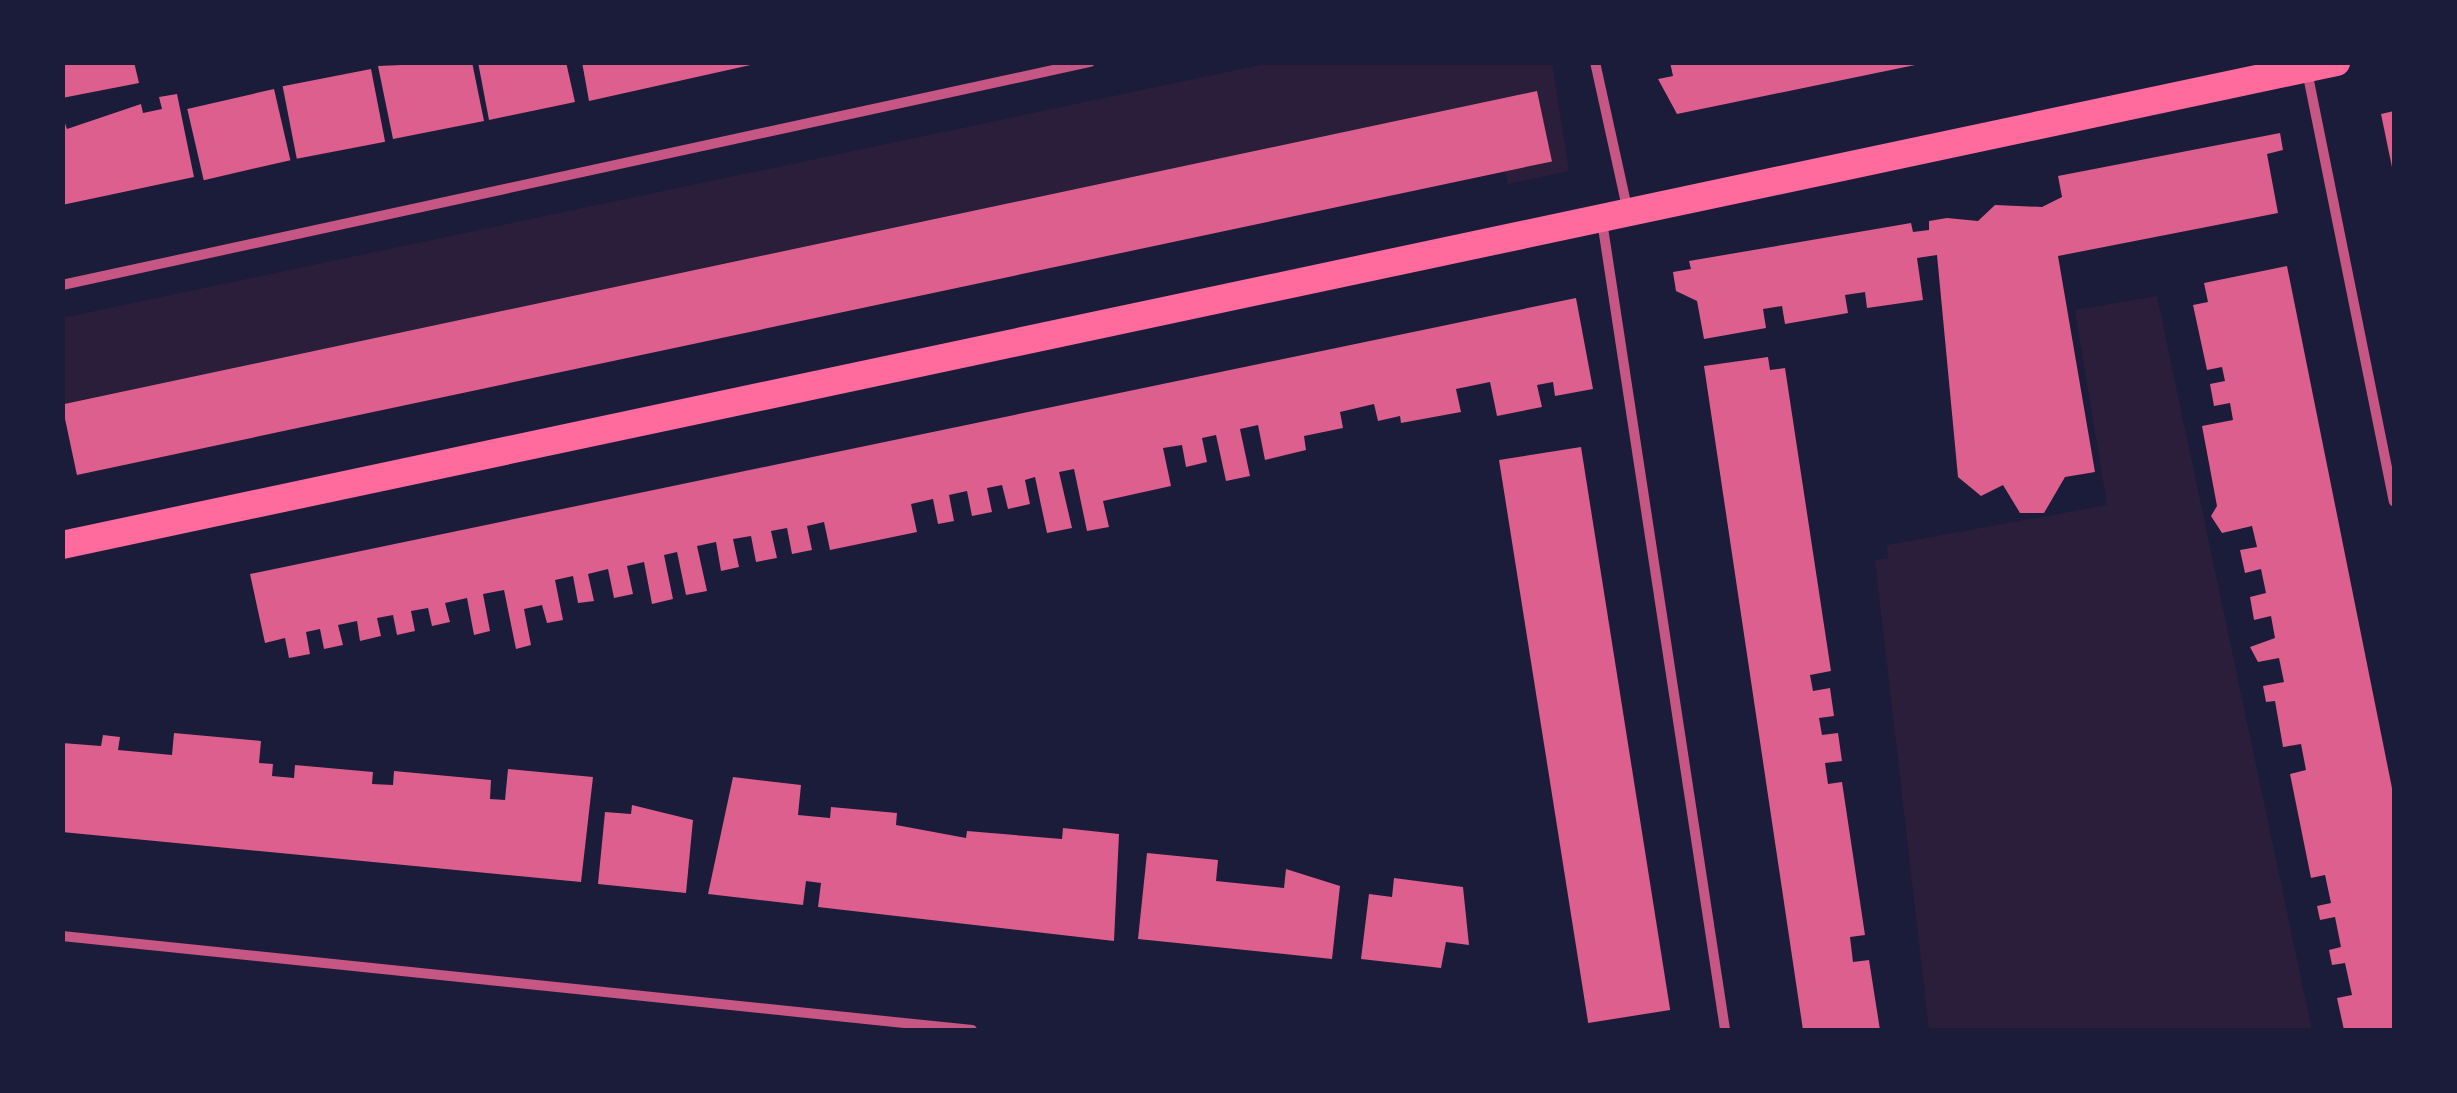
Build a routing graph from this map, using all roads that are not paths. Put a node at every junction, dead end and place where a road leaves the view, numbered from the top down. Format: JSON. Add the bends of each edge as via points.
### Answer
{"nodes":[{"id":1,"x":1090,"y":62,"type":"edge"},
{"id":2,"x":1595,"y":62,"type":"edge"},
{"id":3,"x":2336,"y":62,"type":"edge"},
{"id":4,"x":2306,"y":69,"type":"junction"},
{"id":5,"x":1614,"y":213,"type":"junction"},
{"id":6,"x":62,"y":284,"type":"edge"},
{"id":7,"x":2394,"y":501,"type":"edge"},
{"id":8,"x":62,"y":545,"type":"edge"},
{"id":9,"x":62,"y":936,"type":"edge"},
{"id":10,"x":972,"y":1030,"type":"edge"},
{"id":11,"x":1726,"y":1030,"type":"edge"}],
"edges":[{"from":1,"to":6,"type":"street"},
{"from":2,"to":5,"type":"street"},
{"from":3,"to":4,"type":"highway"},
{"from":4,"to":5,"type":"highway"},
{"from":4,"to":7,"type":"street"},
{"from":5,"to":8,"type":"highway"},
{"from":5,"to":11,"type":"street"},
{"from":9,"to":10,"type":"street"}]}
